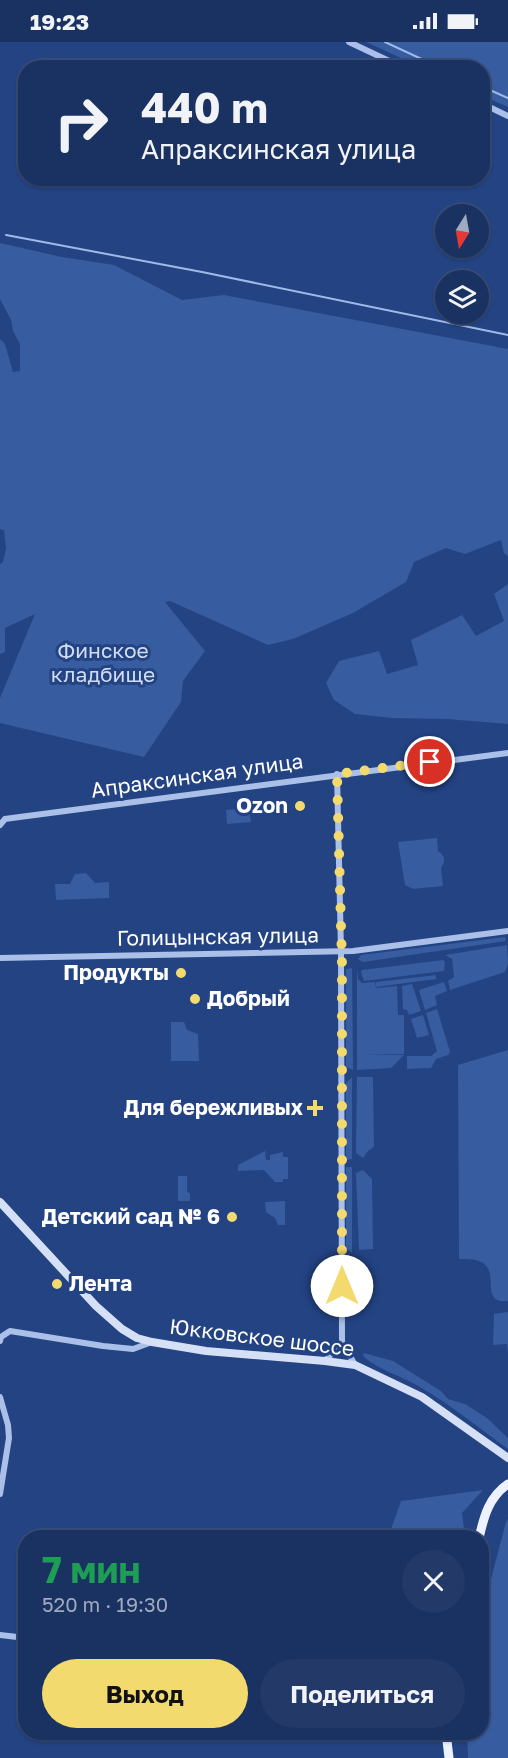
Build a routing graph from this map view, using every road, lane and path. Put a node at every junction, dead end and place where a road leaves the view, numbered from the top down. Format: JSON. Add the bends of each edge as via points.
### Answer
{"nodes":[{"id":1,"x":349,"y":42,"type":"edge"},
{"id":2,"x":387,"y":60,"type":"edge"},
{"id":3,"x":490,"y":107,"type":"edge"},
{"id":4,"x":508,"y":116,"type":"edge"},
{"id":5,"x":508,"y":753,"type":"edge"},
{"id":6,"x":337,"y":774,"type":"junction"},
{"id":7,"x":0,"y":825,"type":"edge"},
{"id":8,"x":508,"y":931,"type":"edge"},
{"id":9,"x":341,"y":951,"type":"junction"},
{"id":10,"x":0,"y":958,"type":"edge"},
{"id":11,"x":0,"y":1202,"type":"edge"},
{"id":12,"x":10,"y":1331,"type":"junction"},
{"id":13,"x":0,"y":1332,"type":"edge"},
{"id":14,"x":0,"y":1341,"type":"edge"},
{"id":15,"x":152,"y":1342,"type":"junction"},
{"id":16,"x":342,"y":1342,"type":"junction"},
{"id":17,"x":325,"y":1361,"type":"junction"},
{"id":18,"x":354,"y":1365,"type":"junction"},
{"id":19,"x":0,"y":1397,"type":"edge"},
{"id":20,"x":508,"y":1458,"type":"edge"},
{"id":21,"x":508,"y":1484,"type":"edge"},
{"id":22,"x":0,"y":1494,"type":"edge"},
{"id":23,"x":481,"y":1530,"type":"edge"},
{"id":24,"x":0,"y":1635,"type":"edge"},
{"id":25,"x":18,"y":1637,"type":"edge"},
{"id":26,"x":447,"y":1740,"type":"edge"},
{"id":27,"x":448,"y":1758,"type":"edge"}],
"edges":[{"from":1,"to":2,"type":"street"},
{"from":3,"to":4,"type":"street"},
{"from":5,"to":6,"type":"street","name":"Апраксинская улица"},
{"from":6,"to":7,"type":"street","name":"Апраксинская улица","via":[[5,819]]},
{"from":6,"to":9,"type":"street"},
{"from":8,"to":9,"type":"street","name":"Голицынская улица"},
{"from":9,"to":10,"type":"street","name":"Голицынская улица"},
{"from":9,"to":16,"type":"street"},
{"from":11,"to":15,"type":"main road","name":"Юкковское шоссе","via":[[89,1299],[122,1329]]},
{"from":12,"to":13,"type":"street"},
{"from":12,"to":14,"type":"street"},
{"from":12,"to":15,"type":"street","via":[[133,1349]]},
{"from":15,"to":17,"type":"main road","name":"Юкковское шоссе","via":[[249,1356]]},
{"from":16,"to":17,"type":"street"},
{"from":16,"to":18,"type":"street"},
{"from":17,"to":18,"type":"main road","name":"Юкковское шоссе"},
{"from":18,"to":20,"type":"main road","name":"Юкковское шоссе","via":[[422,1397]]},
{"from":19,"to":22,"type":"street","via":[[9,1438]]},
{"from":21,"to":23,"type":"main road","via":[[493,1498]]},
{"from":24,"to":25,"type":"street"},
{"from":26,"to":27,"type":"main road"}]}
